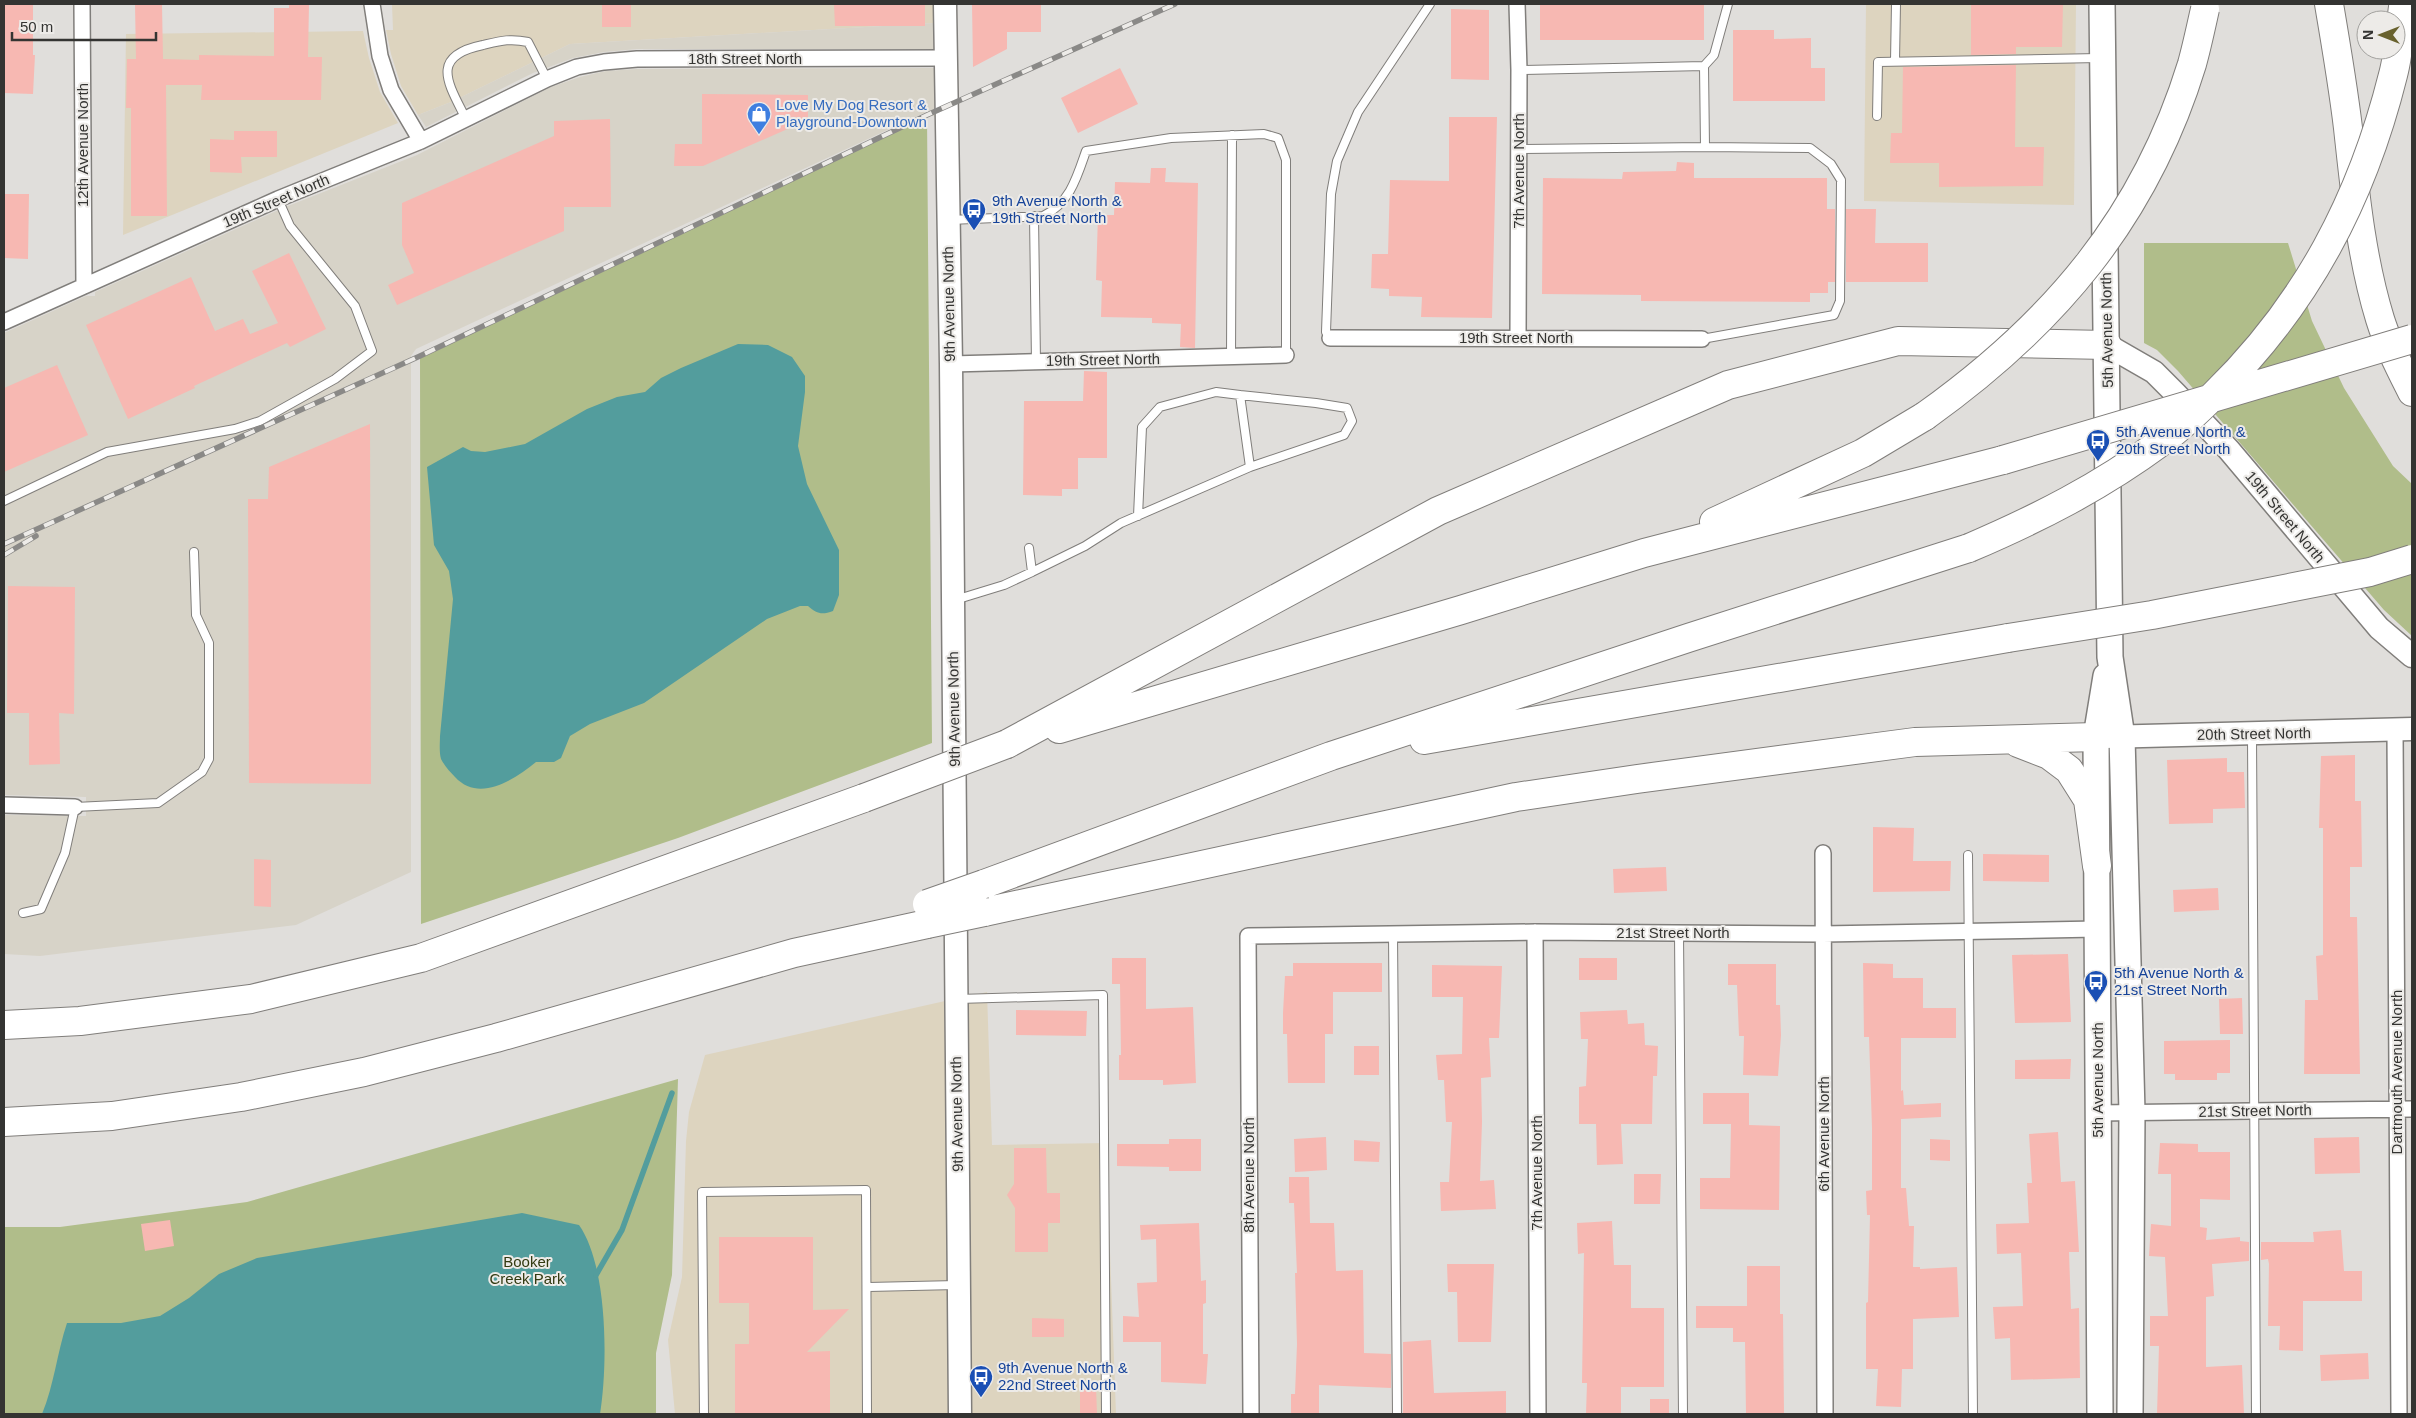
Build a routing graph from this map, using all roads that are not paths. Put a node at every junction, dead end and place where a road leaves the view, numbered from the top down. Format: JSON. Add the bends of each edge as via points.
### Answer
{"nodes":[{"id":1,"x":82,"y":4,"type":"edge"},
{"id":2,"x":372,"y":4,"type":"edge"},
{"id":3,"x":945,"y":4,"type":"edge"},
{"id":4,"x":1430,"y":4,"type":"edge"},
{"id":5,"x":1517,"y":4,"type":"edge"},
{"id":6,"x":1728,"y":4,"type":"edge"},
{"id":7,"x":1896,"y":4,"type":"edge"},
{"id":8,"x":2102,"y":4,"type":"edge"},
{"id":9,"x":2329,"y":4,"type":"edge"},
{"id":10,"x":2403,"y":4,"type":"edge"},
{"id":11,"x":2206,"y":6,"type":"edge"},
{"id":12,"x":946,"y":58,"type":"junction"},
{"id":13,"x":2103,"y":58,"type":"junction"},
{"id":14,"x":1895,"y":61,"type":"junction"},
{"id":15,"x":1704,"y":66,"type":"junction"},
{"id":16,"x":1519,"y":70,"type":"junction"},
{"id":17,"x":546,"y":78,"type":"junction"},
{"id":18,"x":1877,"y":116,"type":"dead end"},
{"id":19,"x":466,"y":119,"type":"junction"},
{"id":20,"x":1232,"y":135,"type":"junction"},
{"id":21,"x":421,"y":141,"type":"junction"},
{"id":22,"x":1705,"y":147,"type":"junction"},
{"id":23,"x":1519,"y":149,"type":"junction"},
{"id":24,"x":278,"y":199,"type":"junction"},
{"id":25,"x":1034,"y":216,"type":"junction"},
{"id":26,"x":948,"y":220,"type":"junction"},
{"id":27,"x":84,"y":286,"type":"junction"},
{"id":28,"x":4,"y":322,"type":"edge"},
{"id":29,"x":1330,"y":338,"type":"joint"},
{"id":30,"x":1518,"y":338,"type":"junction"},
{"id":31,"x":1702,"y":339,"type":"joint"},
{"id":32,"x":2412,"y":339,"type":"edge"},
{"id":33,"x":2107,"y":345,"type":"junction"},
{"id":34,"x":1286,"y":355,"type":"joint"},
{"id":35,"x":1231,"y":358,"type":"junction"},
{"id":36,"x":1036,"y":362,"type":"junction"},
{"id":37,"x":951,"y":364,"type":"junction"},
{"id":38,"x":2412,"y":392,"type":"edge"},
{"id":39,"x":1240,"y":395,"type":"junction"},
{"id":40,"x":1250,"y":467,"type":"junction"},
{"id":41,"x":4,"y":501,"type":"edge"},
{"id":42,"x":1138,"y":516,"type":"junction"},
{"id":43,"x":1029,"y":548,"type":"dead end"},
{"id":44,"x":194,"y":552,"type":"dead end"},
{"id":45,"x":1644,"y":553,"type":"junction"},
{"id":46,"x":2412,"y":559,"type":"edge"},
{"id":47,"x":1032,"y":572,"type":"junction"},
{"id":48,"x":953,"y":601,"type":"junction"},
{"id":49,"x":2412,"y":656,"type":"edge"},
{"id":50,"x":2110,"y":657,"type":"junction"},
{"id":51,"x":2404,"y":730,"type":"edge"},
{"id":52,"x":2252,"y":735,"type":"junction"},
{"id":53,"x":2096,"y":737,"type":"junction"},
{"id":54,"x":2122,"y":737,"type":"junction"},
{"id":55,"x":2005,"y":738,"type":"junction"},
{"id":56,"x":1008,"y":744,"type":"junction"},
{"id":57,"x":1331,"y":756,"type":"junction"},
{"id":58,"x":4,"y":805,"type":"edge"},
{"id":59,"x":75,"y":807,"type":"junction"},
{"id":60,"x":1823,"y":853,"type":"dead end"},
{"id":61,"x":1968,"y":855,"type":"dead end"},
{"id":62,"x":2097,"y":866,"type":"junction"},
{"id":63,"x":23,"y":913,"type":"dead end"},
{"id":64,"x":927,"y":914,"type":"junction"},
{"id":65,"x":2097,"y":929,"type":"junction"},
{"id":66,"x":1535,"y":932,"type":"junction"},
{"id":67,"x":1968,"y":932,"type":"junction"},
{"id":68,"x":1679,"y":933,"type":"junction"},
{"id":69,"x":1393,"y":934,"type":"junction"},
{"id":70,"x":1823,"y":934,"type":"junction"},
{"id":71,"x":1248,"y":936,"type":"joint"},
{"id":72,"x":956,"y":999,"type":"junction"},
{"id":73,"x":4,"y":1025,"type":"edge"},
{"id":74,"x":2405,"y":1109,"type":"edge"},
{"id":75,"x":2255,"y":1111,"type":"junction"},
{"id":76,"x":2098,"y":1112,"type":"junction"},
{"id":77,"x":2132,"y":1112,"type":"junction"},
{"id":78,"x":4,"y":1122,"type":"edge"},
{"id":79,"x":959,"y":1285,"type":"junction"},
{"id":80,"x":868,"y":1287,"type":"junction"},
{"id":81,"x":704,"y":1414,"type":"edge"},
{"id":82,"x":867,"y":1414,"type":"edge"},
{"id":83,"x":960,"y":1414,"type":"edge"},
{"id":84,"x":1106,"y":1414,"type":"edge"},
{"id":85,"x":1251,"y":1414,"type":"edge"},
{"id":86,"x":1397,"y":1414,"type":"edge"},
{"id":87,"x":1538,"y":1414,"type":"edge"},
{"id":88,"x":1683,"y":1414,"type":"edge"},
{"id":89,"x":1824,"y":1414,"type":"edge"},
{"id":90,"x":1973,"y":1414,"type":"edge"},
{"id":91,"x":2100,"y":1414,"type":"edge"},
{"id":92,"x":2130,"y":1414,"type":"edge"},
{"id":93,"x":2256,"y":1414,"type":"edge"},
{"id":94,"x":2399,"y":1414,"type":"edge"}],
"edges":[{"from":1,"to":27,"type":"street","name":"12th Avenue North"},
{"from":2,"to":21,"type":"street","via":[[380,56],[391,90]]},
{"from":3,"to":12,"type":"street","name":"9th Avenue North"},
{"from":4,"to":29,"type":"lane","via":[[1358,112],[1337,161],[1331,194],[1326,332]]},
{"from":5,"to":16,"type":"street","name":"7th Avenue North"},
{"from":6,"to":15,"type":"lane","via":[[1714,55]]},
{"from":7,"to":14,"type":"lane"},
{"from":8,"to":13,"type":"main road","name":"5th Avenue North"},
{"from":9,"to":38,"type":"highway","via":[[2352,180],[2368,272],[2380,319]]},
{"from":10,"to":57,"type":"highway","bridge":true,"via":[[2394,73],[2360,182],[2332,241],[2275,327],[2239,370],[2163,441],[2073,500],[1969,548]]},
{"from":11,"to":45,"type":"highway","bridge":true,"via":[[2192,63],[2157,154],[2112,234],[2048,313],[1970,383],[1925,416],[1863,454]]},
{"from":12,"to":17,"type":"street","name":"18th Street North","via":[[637,59],[604,62]]},
{"from":12,"to":26,"type":"street","name":"9th Avenue North"},
{"from":13,"to":14,"type":"lane"},
{"from":13,"to":33,"type":"main road","name":"5th Avenue North"},
{"from":14,"to":18,"type":"lane","via":[[1878,62]]},
{"from":15,"to":16,"type":"lane"},
{"from":15,"to":22,"type":"lane"},
{"from":16,"to":23,"type":"street","name":"7th Avenue North"},
{"from":17,"to":19,"type":"street","name":"19th Street North"},
{"from":17,"to":19,"type":"lane","via":[[528,42],[512,38],[471,47],[453,55],[449,64],[449,84]]},
{"from":19,"to":21,"type":"street","name":"19th Street North"},
{"from":20,"to":25,"type":"lane","via":[[1171,138],[1086,151],[1072,190],[1054,211]]},
{"from":20,"to":34,"type":"lane","via":[[1264,134],[1278,138],[1286,160]]},
{"from":20,"to":35,"type":"lane"},
{"from":21,"to":24,"type":"street","name":"19th Street North"},
{"from":22,"to":23,"type":"lane"},
{"from":22,"to":31,"type":"lane","via":[[1810,148],[1832,164],[1841,180],[1840,301],[1834,315]]},
{"from":23,"to":30,"type":"street","name":"7th Avenue North"},
{"from":24,"to":27,"type":"street","name":"19th Street North"},
{"from":24,"to":41,"type":"lane","via":[[290,226],[355,306],[372,351],[335,378],[260,421],[235,429],[106,452]]},
{"from":25,"to":26,"type":"lane"},
{"from":25,"to":36,"type":"lane"},
{"from":26,"to":37,"type":"street","name":"9th Avenue North"},
{"from":27,"to":28,"type":"street","name":"19th Street North"},
{"from":29,"to":30,"type":"street","name":"19th Street North"},
{"from":30,"to":31,"type":"street","name":"19th Street North"},
{"from":32,"to":45,"type":"highway","bridge":true,"via":[[2003,460]]},
{"from":33,"to":49,"type":"street","name":"19th Street North","via":[[2154,372],[2176,394],[2229,450],[2379,628]]},
{"from":33,"to":50,"type":"main road","name":"5th Avenue North"},
{"from":33,"to":56,"type":"highway","via":[[1898,341],[1728,385],[1438,511]]},
{"from":34,"to":35,"type":"street","name":"19th Street North"},
{"from":35,"to":36,"type":"street","name":"19th Street North"},
{"from":36,"to":37,"type":"street","name":"19th Street North"},
{"from":37,"to":48,"type":"street","name":"9th Avenue North"},
{"from":39,"to":40,"type":"lane"},
{"from":39,"to":40,"type":"lane","via":[[1347,408],[1352,421],[1344,434]]},
{"from":39,"to":42,"type":"lane","via":[[1216,392],[1160,406],[1142,427]]},
{"from":40,"to":42,"type":"lane"},
{"from":42,"to":47,"type":"lane"},
{"from":43,"to":47,"type":"lane"},
{"from":44,"to":59,"type":"lane","via":[[196,616],[209,643],[209,759],[202,772],[158,803]]},
{"from":45,"to":56,"type":"highway"},
{"from":46,"to":57,"type":"highway","bridge":true,"via":[[2370,572],[2152,616],[2008,638]]},
{"from":47,"to":48,"type":"lane","via":[[1004,586]]},
{"from":48,"to":72,"type":"street","name":"9th Avenue North"},
{"from":50,"to":53,"type":"main road","name":"5th Avenue North"},
{"from":50,"to":54,"type":"main road","name":"5th Avenue North"},
{"from":51,"to":52,"type":"street","name":"20th Street North"},
{"from":51,"to":74,"type":"street","name":"Dartmouth Avenue North"},
{"from":52,"to":54,"type":"street","name":"20th Street North"},
{"from":52,"to":75,"type":"lane"},
{"from":53,"to":54,"type":"street","name":"20th Street North"},
{"from":53,"to":55,"type":"highway"},
{"from":53,"to":62,"type":"main road","name":"5th Avenue North"},
{"from":54,"to":77,"type":"main road","name":"5th Avenue North"},
{"from":55,"to":62,"type":"highway","via":[[2049,755],[2069,770],[2088,800]]},
{"from":55,"to":64,"type":"highway","bridge":true,"via":[[1915,742],[1516,797],[984,912]]},
{"from":56,"to":73,"type":"highway","bridge":true,"via":[[421,958],[251,999],[80,1021]]},
{"from":57,"to":64,"type":"highway","bridge":true,"via":[[984,884]]},
{"from":58,"to":59,"type":"street"},
{"from":59,"to":63,"type":"lane","via":[[65,853],[41,909]]},
{"from":60,"to":70,"type":"street","name":"6th Avenue North"},
{"from":61,"to":67,"type":"lane"},
{"from":62,"to":65,"type":"main road","name":"5th Avenue North"},
{"from":64,"to":78,"type":"highway","via":[[496,1038],[364,1072],[241,1097],[112,1116]]},
{"from":65,"to":67,"type":"street","name":"21st Street North"},
{"from":65,"to":76,"type":"main road","name":"5th Avenue North"},
{"from":66,"to":68,"type":"street","name":"21st Street North"},
{"from":66,"to":69,"type":"street","name":"21st Street North"},
{"from":66,"to":87,"type":"street","name":"7th Avenue North"},
{"from":67,"to":70,"type":"street","name":"21st Street North"},
{"from":67,"to":90,"type":"lane"},
{"from":68,"to":70,"type":"street","name":"21st Street North"},
{"from":68,"to":88,"type":"lane"},
{"from":69,"to":71,"type":"street","name":"21st Street North"},
{"from":69,"to":86,"type":"lane"},
{"from":70,"to":89,"type":"street","name":"6th Avenue North"},
{"from":71,"to":85,"type":"street","name":"8th Avenue North"},
{"from":72,"to":79,"type":"street","name":"9th Avenue North"},
{"from":72,"to":84,"type":"lane","via":[[1103,995]]},
{"from":74,"to":75,"type":"street","name":"21st Street North"},
{"from":74,"to":94,"type":"street","name":"Dartmouth Avenue North"},
{"from":75,"to":77,"type":"street","name":"21st Street North"},
{"from":75,"to":93,"type":"lane"},
{"from":76,"to":77,"type":"street","name":"21st Street North"},
{"from":76,"to":91,"type":"main road","name":"5th Avenue North"},
{"from":77,"to":92,"type":"main road","name":"5th Avenue North"},
{"from":79,"to":80,"type":"lane"},
{"from":79,"to":83,"type":"street","name":"9th Avenue North"},
{"from":80,"to":81,"type":"lane","via":[[866,1190],[702,1192]]},
{"from":80,"to":82,"type":"lane"}]}
